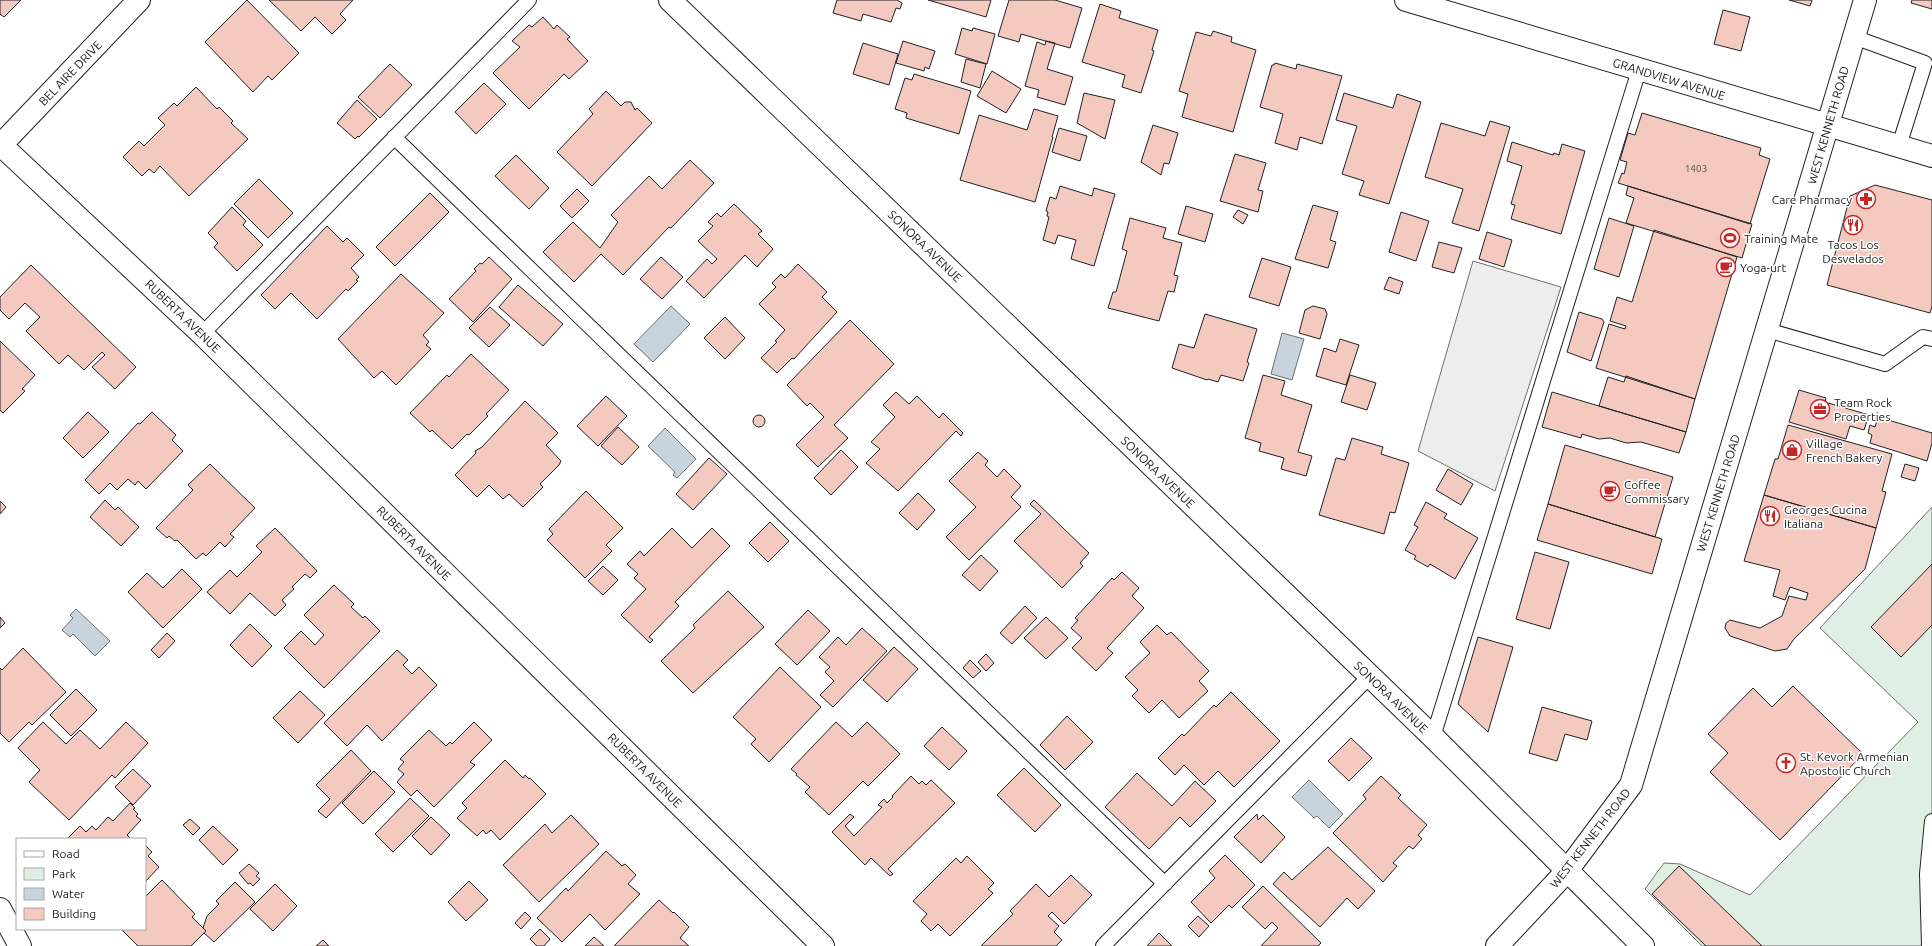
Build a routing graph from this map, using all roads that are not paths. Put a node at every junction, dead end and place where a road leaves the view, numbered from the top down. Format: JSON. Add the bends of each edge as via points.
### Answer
{"nodes":[{"id":1,"x":139,"y":0,"type":"edge"},
{"id":2,"x":529,"y":0,"type":"edge"},
{"id":3,"x":670,"y":0,"type":"edge"},
{"id":4,"x":1406,"y":0,"type":"edge"},
{"id":5,"x":1865,"y":0,"type":"edge"},
{"id":6,"x":1854,"y":37,"type":"junction"},
{"id":7,"x":1639,"y":70,"type":"junction"},
{"id":8,"x":1828,"y":126,"type":"junction"},
{"id":9,"x":394,"y":137,"type":"junction"},
{"id":10,"x":0,"y":146,"type":"edge"},
{"id":11,"x":1899,"y":146,"type":"junction"},
{"id":12,"x":1932,"y":156,"type":"edge"},
{"id":13,"x":1767,"y":330,"type":"junction"},
{"id":14,"x":202,"y":334,"type":"junction"},
{"id":15,"x":1932,"y":339,"type":"edge"},
{"id":16,"x":1370,"y":676,"type":"junction"},
{"id":17,"x":1433,"y":737,"type":"junction"},
{"id":18,"x":1932,"y":820,"type":"edge"},
{"id":19,"x":1566,"y":872,"type":"junction"},
{"id":20,"x":1165,"y":884,"type":"junction"},
{"id":21,"x":0,"y":909,"type":"edge"},
{"id":22,"x":20,"y":946,"type":"edge"},
{"id":23,"x":823,"y":946,"type":"edge"},
{"id":24,"x":1103,"y":946,"type":"edge"},
{"id":25,"x":1497,"y":946,"type":"edge"},
{"id":26,"x":1643,"y":946,"type":"edge"},
{"id":27,"x":1929,"y":946,"type":"edge"}],
"edges":[{"from":1,"to":10,"type":"street","name":"BEL AIRE DRIVE"},
{"from":2,"to":9,"type":"lane"},
{"from":3,"to":16,"type":"street","name":"SONORA AVENUE"},
{"from":4,"to":7,"type":"street","name":"GRANDVIEW AVENUE"},
{"from":5,"to":6,"type":"street","name":"WEST KENNETH ROAD"},
{"from":6,"to":8,"type":"street","name":"WEST KENNETH ROAD"},
{"from":6,"to":11,"type":"lane","via":[[1925,63]]},
{"from":7,"to":8,"type":"street","name":"GRANDVIEW AVENUE"},
{"from":7,"to":17,"type":"lane"},
{"from":8,"to":11,"type":"street","name":"GRANDVIEW AVENUE"},
{"from":8,"to":13,"type":"street","name":"WEST KENNETH ROAD"},
{"from":9,"to":14,"type":"lane"},
{"from":9,"to":20,"type":"lane"},
{"from":10,"to":14,"type":"street","name":"RUBERTA AVENUE"},
{"from":11,"to":12,"type":"street","name":"GRANDVIEW AVENUE"},
{"from":13,"to":15,"type":"lane","via":[[1885,364],[1923,336]]},
{"from":13,"to":19,"type":"street","name":"WEST KENNETH ROAD","via":[[1631,785]]},
{"from":14,"to":23,"type":"street","name":"RUBERTA AVENUE"},
{"from":16,"to":17,"type":"street","name":"SONORA AVENUE"},
{"from":16,"to":20,"type":"lane"},
{"from":17,"to":19,"type":"street","name":"SONORA AVENUE"},
{"from":18,"to":27,"type":"lane","via":[[1927,874]]},
{"from":19,"to":25,"type":"street","name":"WEST KENNETH ROAD"},
{"from":19,"to":26,"type":"street","name":"SONORA AVENUE"},
{"from":20,"to":24,"type":"lane"},
{"from":21,"to":22,"type":"street"}]}
